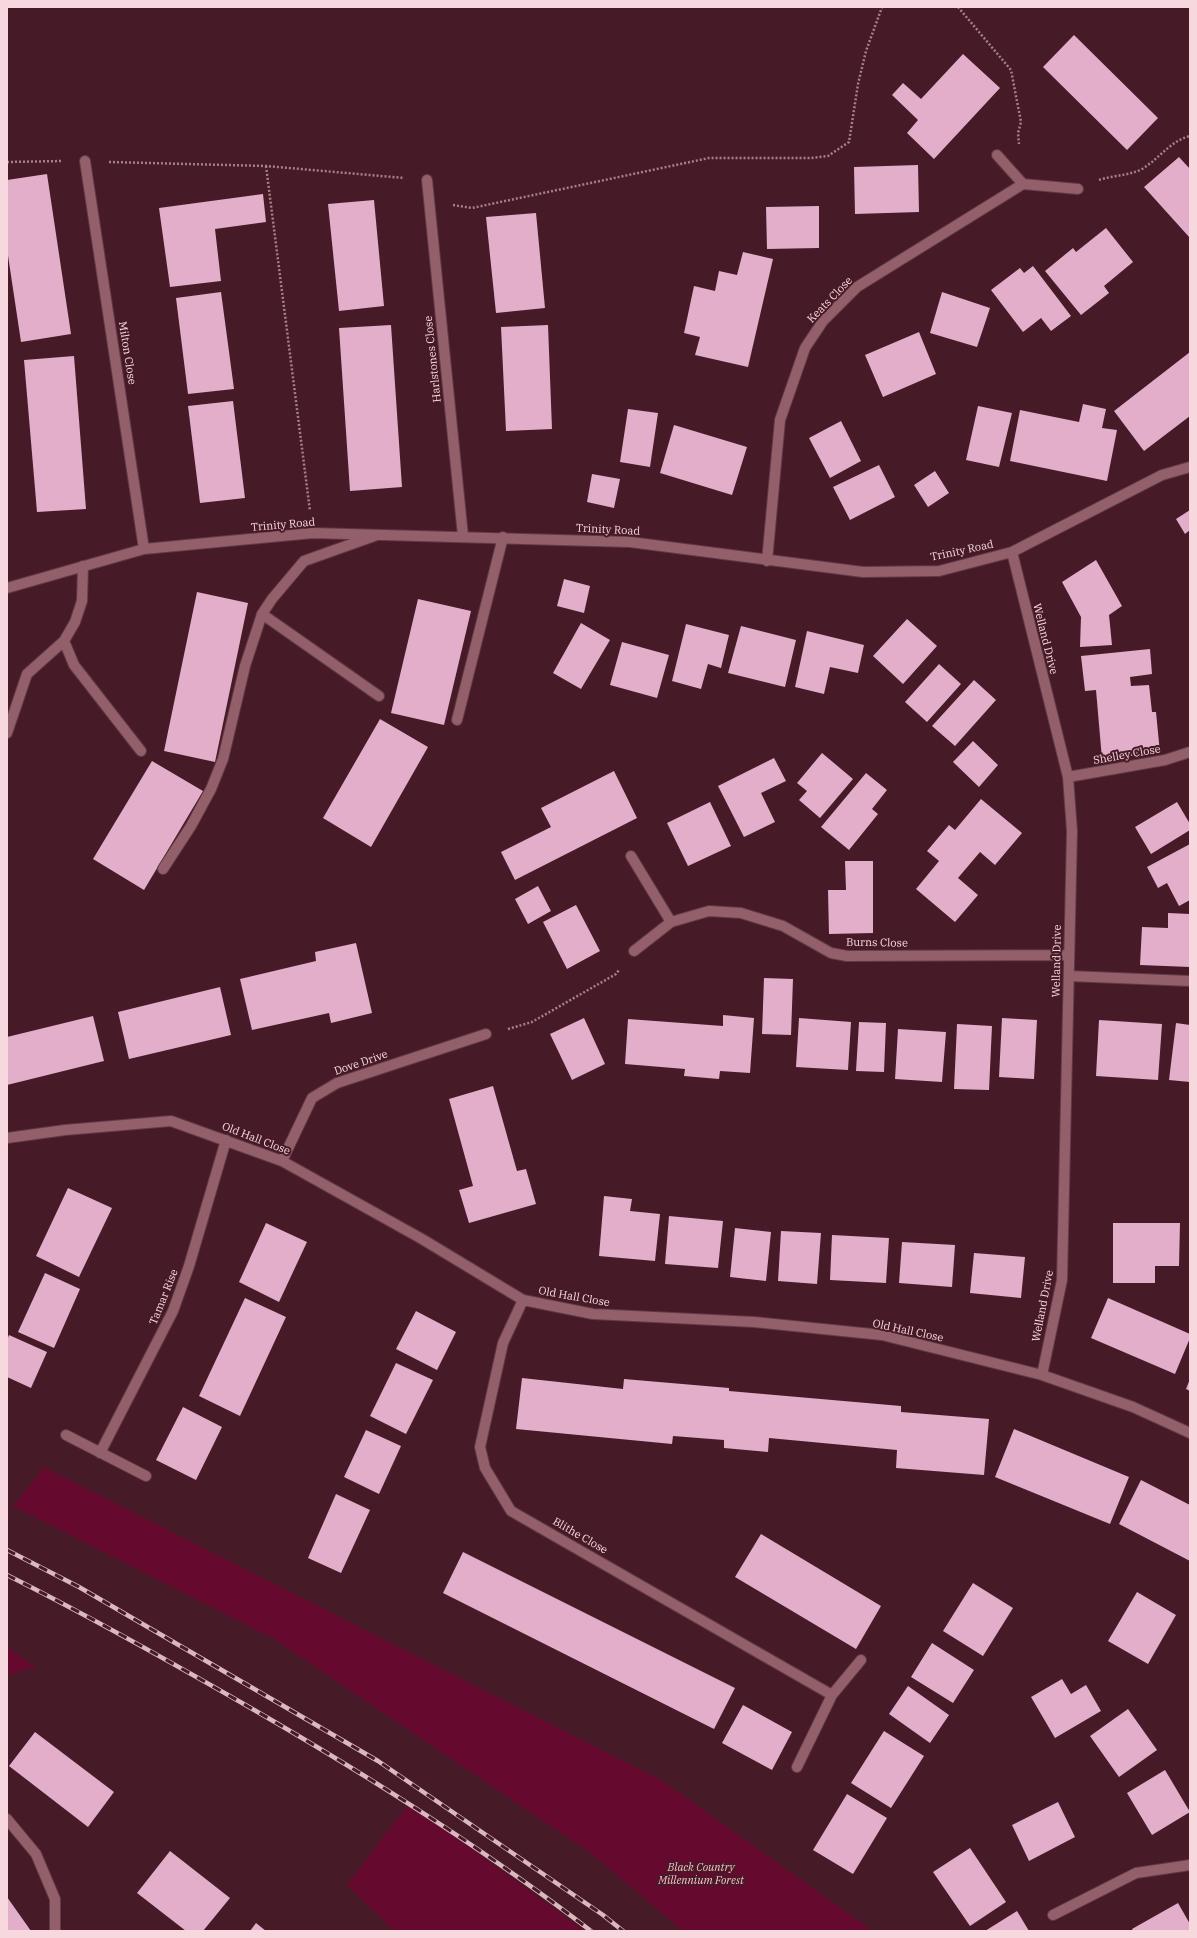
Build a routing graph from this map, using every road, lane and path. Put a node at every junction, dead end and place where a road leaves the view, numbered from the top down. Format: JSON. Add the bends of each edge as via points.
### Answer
{"nodes":[{"id":1,"x":882,"y":7,"type":"edge"},
{"id":2,"x":960,"y":8,"type":"edge"},
{"id":3,"x":1190,"y":136,"type":"edge"},
{"id":4,"x":997,"y":155,"type":"dead end"},
{"id":5,"x":85,"y":161,"type":"junction"},
{"id":6,"x":7,"y":162,"type":"edge"},
{"id":7,"x":266,"y":166,"type":"junction"},
{"id":8,"x":427,"y":180,"type":"joint"},
{"id":9,"x":1023,"y":184,"type":"junction"},
{"id":10,"x":1078,"y":189,"type":"joint"},
{"id":11,"x":429,"y":201,"type":"junction"},
{"id":12,"x":1190,"y":467,"type":"edge"},
{"id":13,"x":313,"y":533,"type":"junction"},
{"id":14,"x":377,"y":535,"type":"junction"},
{"id":15,"x":463,"y":536,"type":"junction"},
{"id":16,"x":503,"y":538,"type":"junction"},
{"id":17,"x":144,"y":549,"type":"junction"},
{"id":18,"x":1012,"y":552,"type":"junction"},
{"id":19,"x":767,"y":561,"type":"junction"},
{"id":20,"x":82,"y":566,"type":"junction"},
{"id":21,"x":7,"y":588,"type":"edge"},
{"id":22,"x":262,"y":614,"type":"junction"},
{"id":23,"x":64,"y":640,"type":"junction"},
{"id":24,"x":379,"y":696,"type":"dead end"},
{"id":25,"x":457,"y":720,"type":"dead end"},
{"id":26,"x":7,"y":733,"type":"edge"},
{"id":27,"x":141,"y":751,"type":"dead end"},
{"id":28,"x":1190,"y":752,"type":"edge"},
{"id":29,"x":1068,"y":777,"type":"junction"},
{"id":30,"x":632,"y":856,"type":"dead end"},
{"id":31,"x":163,"y":869,"type":"dead end"},
{"id":32,"x":671,"y":922,"type":"junction"},
{"id":33,"x":634,"y":951,"type":"joint"},
{"id":34,"x":1069,"y":955,"type":"junction"},
{"id":35,"x":1069,"y":976,"type":"junction"},
{"id":36,"x":1190,"y":981,"type":"edge"},
{"id":37,"x":486,"y":1034,"type":"joint"},
{"id":38,"x":7,"y":1138,"type":"edge"},
{"id":39,"x":226,"y":1140,"type":"junction"},
{"id":40,"x":282,"y":1161,"type":"junction"},
{"id":41,"x":523,"y":1300,"type":"junction"},
{"id":42,"x":1042,"y":1375,"type":"junction"},
{"id":43,"x":1190,"y":1433,"type":"edge"},
{"id":44,"x":66,"y":1435,"type":"dead end"},
{"id":45,"x":100,"y":1453,"type":"junction"},
{"id":46,"x":146,"y":1476,"type":"dead end"},
{"id":47,"x":861,"y":1660,"type":"dead end"},
{"id":48,"x":832,"y":1695,"type":"junction"},
{"id":49,"x":798,"y":1767,"type":"dead end"},
{"id":50,"x":7,"y":1819,"type":"edge"},
{"id":51,"x":1190,"y":1866,"type":"edge"},
{"id":52,"x":1053,"y":1915,"type":"dead end"},
{"id":53,"x":55,"y":1931,"type":"edge"}],
"edges":[{"from":1,"to":11,"type":"path","via":[[866,51],[849,142],[828,156],[709,158],[472,208]]},
{"from":2,"to":9,"type":"path","via":[[1010,70],[1021,122],[1018,133]]},
{"from":3,"to":10,"type":"path","via":[[1179,138],[1142,168]]},
{"from":4,"to":9,"type":"street"},
{"from":5,"to":6,"type":"path"},
{"from":5,"to":7,"type":"path"},
{"from":5,"to":17,"type":"street","name":"Milton Close"},
{"from":7,"to":8,"type":"path"},
{"from":7,"to":13,"type":"path"},
{"from":8,"to":11,"type":"street","name":"Harlstones Close"},
{"from":9,"to":10,"type":"street"},
{"from":9,"to":19,"type":"street","name":"Keats Close","via":[[857,287],[823,321],[808,342],[780,420]]},
{"from":11,"to":15,"type":"street","name":"Harlstones Close"},
{"from":12,"to":18,"type":"street","name":"Trinity Road","via":[[1162,475]]},
{"from":13,"to":14,"type":"street","name":"Trinity Road"},
{"from":13,"to":17,"type":"street","name":"Trinity Road"},
{"from":14,"to":15,"type":"street","name":"Trinity Road"},
{"from":14,"to":22,"type":"street","via":[[304,561]]},
{"from":15,"to":16,"type":"street","name":"Trinity Road"},
{"from":16,"to":19,"type":"street","name":"Trinity Road","via":[[630,542]]},
{"from":16,"to":25,"type":"street"},
{"from":17,"to":20,"type":"street","name":"Trinity Road"},
{"from":18,"to":19,"type":"street","name":"Trinity Road","via":[[939,571],[863,572]]},
{"from":18,"to":29,"type":"street","name":"Welland Drive"},
{"from":20,"to":21,"type":"street","name":"Trinity Road"},
{"from":20,"to":23,"type":"street","via":[[82,601],[75,622]]},
{"from":22,"to":24,"type":"street"},
{"from":22,"to":31,"type":"street","via":[[245,666],[232,728],[218,771],[191,826]]},
{"from":23,"to":26,"type":"street","via":[[27,674]]},
{"from":23,"to":27,"type":"street","via":[[74,665]]},
{"from":28,"to":29,"type":"street","name":"Shelley Close","via":[[1165,760]]},
{"from":29,"to":34,"type":"street","name":"Welland Drive","via":[[1072,831]]},
{"from":30,"to":32,"type":"street"},
{"from":32,"to":33,"type":"street","name":"Burns Close"},
{"from":32,"to":34,"type":"street","name":"Burns Close","via":[[709,911],[741,913],[783,926],[831,953],[847,956]]},
{"from":33,"to":37,"type":"path","via":[[616,974],[532,1022]]},
{"from":34,"to":35,"type":"street","name":"Welland Drive"},
{"from":35,"to":36,"type":"street"},
{"from":35,"to":42,"type":"street","name":"Welland Drive","via":[[1062,1280]]},
{"from":37,"to":40,"type":"street","name":"Dove Drive","via":[[338,1084],[312,1098]]},
{"from":38,"to":39,"type":"street","name":"Old Hall Close","via":[[171,1120]]},
{"from":39,"to":40,"type":"street","name":"Old Hall Close"},
{"from":39,"to":45,"type":"street","name":"Tamar Rise","via":[[173,1311]]},
{"from":40,"to":41,"type":"street","name":"Old Hall Close","via":[[422,1239]]},
{"from":41,"to":42,"type":"street","name":"Old Hall Close","via":[[593,1314],[754,1322],[882,1335]]},
{"from":41,"to":48,"type":"street","name":"Blithe Close","via":[[503,1342],[480,1447],[485,1468],[511,1511]]},
{"from":42,"to":43,"type":"street","name":"Old Hall Close","via":[[1133,1407]]},
{"from":44,"to":45,"type":"street"},
{"from":45,"to":46,"type":"street"},
{"from":47,"to":48,"type":"street"},
{"from":48,"to":49,"type":"street"},
{"from":50,"to":53,"type":"street","via":[[36,1854],[55,1899]]},
{"from":51,"to":52,"type":"street","via":[[1136,1873]]}]}
